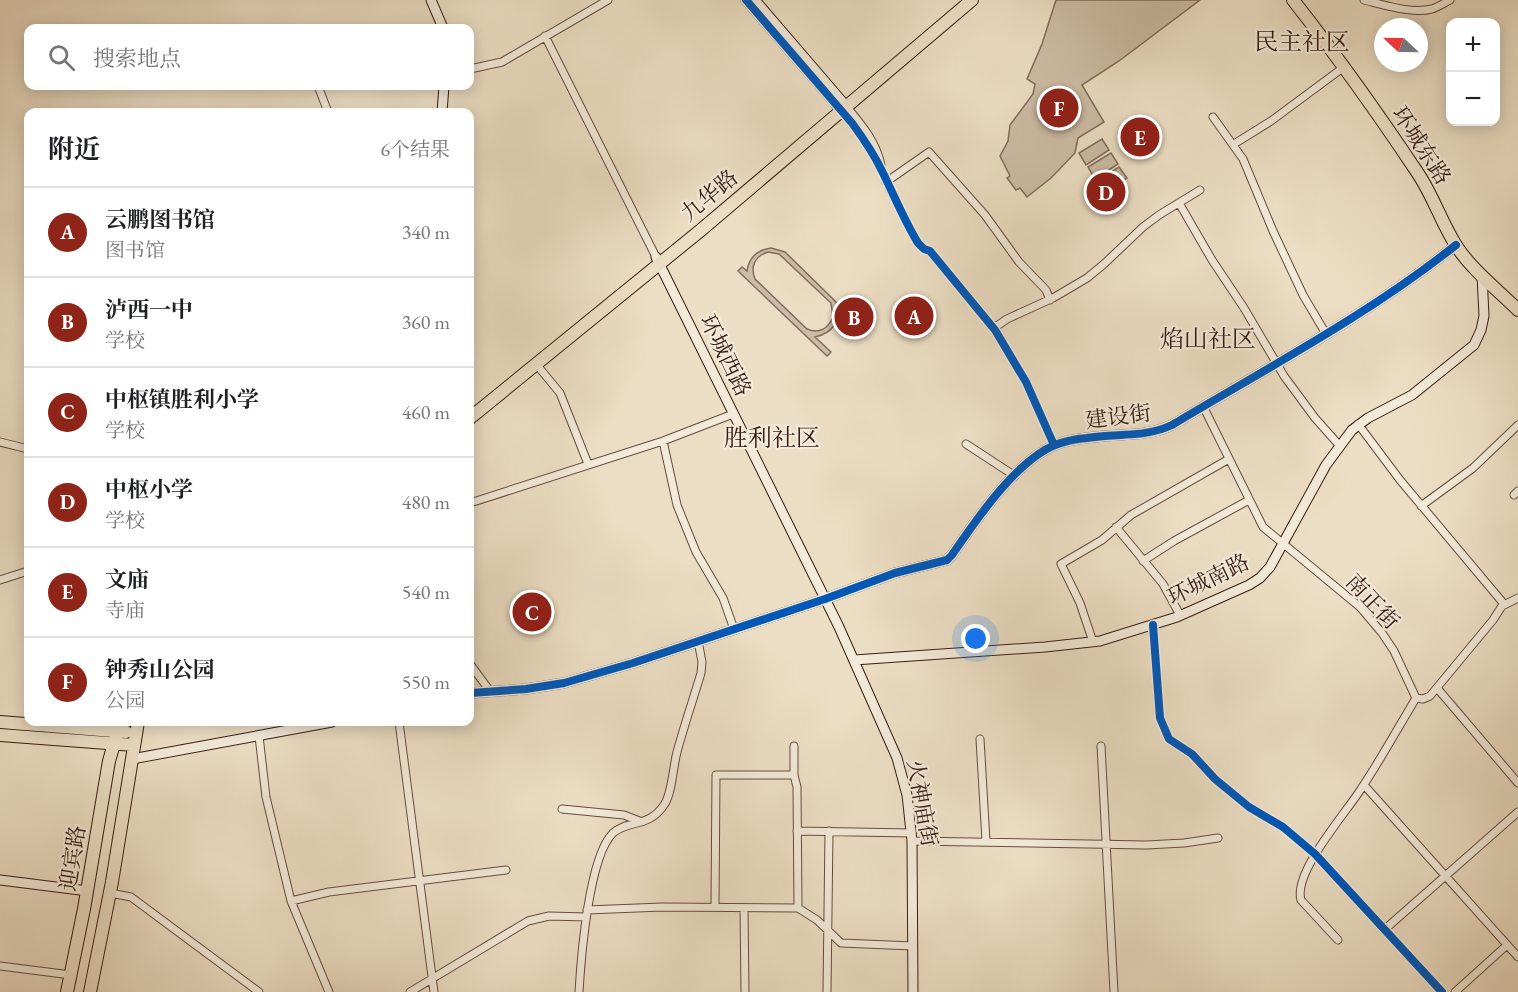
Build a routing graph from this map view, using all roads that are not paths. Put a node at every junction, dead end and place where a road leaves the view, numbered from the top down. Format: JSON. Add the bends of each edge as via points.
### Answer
{"nodes":[{"id":1,"x":431,"y":0,"type":"edge"},
{"id":2,"x":608,"y":0,"type":"edge"},
{"id":3,"x":746,"y":0,"type":"edge"},
{"id":4,"x":754,"y":0,"type":"edge"},
{"id":5,"x":961,"y":0,"type":"edge"},
{"id":6,"x":972,"y":0,"type":"edge"},
{"id":7,"x":1293,"y":0,"type":"edge"},
{"id":8,"x":1364,"y":0,"type":"edge"},
{"id":9,"x":1450,"y":0,"type":"edge"},
{"id":10,"x":441,"y":24,"type":"edge"},
{"id":11,"x":545,"y":36,"type":"junction"},
{"id":12,"x":1344,"y":67,"type":"junction"},
{"id":13,"x":474,"y":68,"type":"edge"},
{"id":14,"x":320,"y":90,"type":"edge"},
{"id":15,"x":444,"y":90,"type":"edge"},
{"id":16,"x":841,"y":105,"type":"junction"},
{"id":17,"x":326,"y":108,"type":"edge"},
{"id":18,"x":442,"y":108,"type":"edge"},
{"id":19,"x":1214,"y":117,"type":"dead end"},
{"id":20,"x":1234,"y":144,"type":"junction"},
{"id":21,"x":886,"y":182,"type":"junction"},
{"id":22,"x":1200,"y":190,"type":"dead end"},
{"id":23,"x":1179,"y":203,"type":"junction"},
{"id":24,"x":1456,"y":245,"type":"junction"},
{"id":25,"x":658,"y":260,"type":"junction"},
{"id":26,"x":1482,"y":274,"type":"junction"},
{"id":27,"x":1050,"y":300,"type":"junction"},
{"id":28,"x":1518,"y":310,"type":"edge"},
{"id":29,"x":994,"y":328,"type":"junction"},
{"id":30,"x":1326,"y":334,"type":"junction"},
{"id":31,"x":1276,"y":363,"type":"junction"},
{"id":32,"x":536,"y":364,"type":"junction"},
{"id":33,"x":474,"y":404,"type":"edge"},
{"id":34,"x":1203,"y":406,"type":"junction"},
{"id":35,"x":734,"y":414,"type":"junction"},
{"id":36,"x":474,"y":415,"type":"edge"},
{"id":37,"x":1358,"y":424,"type":"junction"},
{"id":38,"x":1518,"y":425,"type":"edge"},
{"id":39,"x":663,"y":441,"type":"junction"},
{"id":40,"x":0,"y":442,"type":"edge"},
{"id":41,"x":966,"y":444,"type":"dead end"},
{"id":42,"x":1054,"y":445,"type":"junction"},
{"id":43,"x":1340,"y":446,"type":"junction"},
{"id":44,"x":24,"y":448,"type":"edge"},
{"id":45,"x":1229,"y":459,"type":"junction"},
{"id":46,"x":588,"y":464,"type":"junction"},
{"id":47,"x":1015,"y":476,"type":"junction"},
{"id":48,"x":1249,"y":500,"type":"junction"},
{"id":49,"x":474,"y":502,"type":"edge"},
{"id":50,"x":1421,"y":506,"type":"junction"},
{"id":51,"x":1116,"y":527,"type":"junction"},
{"id":52,"x":1284,"y":543,"type":"junction"},
{"id":53,"x":1143,"y":561,"type":"junction"},
{"id":54,"x":24,"y":572,"type":"edge"},
{"id":55,"x":0,"y":580,"type":"edge"},
{"id":56,"x":1518,"y":598,"type":"edge"},
{"id":57,"x":825,"y":599,"type":"junction"},
{"id":58,"x":1504,"y":604,"type":"junction"},
{"id":59,"x":1180,"y":615,"type":"junction"},
{"id":60,"x":1153,"y":625,"type":"junction"},
{"id":61,"x":734,"y":629,"type":"junction"},
{"id":62,"x":698,"y":641,"type":"junction"},
{"id":63,"x":1093,"y":642,"type":"junction"},
{"id":64,"x":854,"y":660,"type":"junction"},
{"id":65,"x":474,"y":669,"type":"edge"},
{"id":66,"x":1437,"y":688,"type":"junction"},
{"id":67,"x":490,"y":691,"type":"junction"},
{"id":68,"x":474,"y":693,"type":"edge"},
{"id":69,"x":1416,"y":698,"type":"junction"},
{"id":70,"x":0,"y":722,"type":"edge"},
{"id":71,"x":24,"y":723,"type":"edge"},
{"id":72,"x":122,"y":726,"type":"edge"},
{"id":73,"x":311,"y":726,"type":"edge"},
{"id":74,"x":400,"y":726,"type":"edge"},
{"id":75,"x":137,"y":727,"type":"edge"},
{"id":76,"x":0,"y":735,"type":"edge"},
{"id":77,"x":260,"y":736,"type":"junction"},
{"id":78,"x":980,"y":739,"type":"dead end"},
{"id":79,"x":114,"y":744,"type":"junction"},
{"id":80,"x":134,"y":745,"type":"junction"},
{"id":81,"x":794,"y":746,"type":"dead end"},
{"id":82,"x":1101,"y":746,"type":"dead end"},
{"id":83,"x":132,"y":759,"type":"junction"},
{"id":84,"x":794,"y":775,"type":"junction"},
{"id":85,"x":1518,"y":783,"type":"edge"},
{"id":86,"x":1364,"y":785,"type":"junction"},
{"id":87,"x":562,"y":809,"type":"dead end"},
{"id":88,"x":1518,"y":812,"type":"edge"},
{"id":89,"x":642,"y":822,"type":"junction"},
{"id":90,"x":797,"y":831,"type":"junction"},
{"id":91,"x":829,"y":831,"type":"junction"},
{"id":92,"x":912,"y":836,"type":"junction"},
{"id":93,"x":1218,"y":838,"type":"dead end"},
{"id":94,"x":986,"y":841,"type":"junction"},
{"id":95,"x":1105,"y":843,"type":"junction"},
{"id":96,"x":1315,"y":854,"type":"junction"},
{"id":97,"x":506,"y":870,"type":"dead end"},
{"id":98,"x":1445,"y":876,"type":"junction"},
{"id":99,"x":0,"y":880,"type":"edge"},
{"id":100,"x":420,"y":880,"type":"junction"},
{"id":101,"x":88,"y":891,"type":"junction"},
{"id":102,"x":110,"y":893,"type":"junction"},
{"id":103,"x":291,"y":902,"type":"junction"},
{"id":104,"x":715,"y":908,"type":"junction"},
{"id":105,"x":744,"y":908,"type":"junction"},
{"id":106,"x":798,"y":908,"type":"junction"},
{"id":107,"x":587,"y":913,"type":"junction"},
{"id":108,"x":1384,"y":930,"type":"junction"},
{"id":109,"x":827,"y":931,"type":"junction"},
{"id":110,"x":1338,"y":940,"type":"dead end"},
{"id":111,"x":1507,"y":945,"type":"junction"},
{"id":112,"x":913,"y":946,"type":"junction"},
{"id":113,"x":1518,"y":957,"type":"edge"},
{"id":114,"x":0,"y":966,"type":"edge"},
{"id":115,"x":71,"y":975,"type":"junction"},
{"id":116,"x":432,"y":978,"type":"junction"},
{"id":117,"x":67,"y":992,"type":"edge"},
{"id":118,"x":90,"y":992,"type":"edge"},
{"id":119,"x":258,"y":992,"type":"edge"},
{"id":120,"x":329,"y":992,"type":"edge"},
{"id":121,"x":410,"y":992,"type":"edge"},
{"id":122,"x":434,"y":992,"type":"edge"},
{"id":123,"x":579,"y":992,"type":"edge"},
{"id":124,"x":745,"y":992,"type":"edge"},
{"id":125,"x":827,"y":992,"type":"edge"},
{"id":126,"x":913,"y":992,"type":"edge"},
{"id":127,"x":1114,"y":992,"type":"edge"},
{"id":128,"x":1442,"y":992,"type":"edge"},
{"id":129,"x":1455,"y":992,"type":"edge"}],
"edges":[{"from":1,"to":10,"type":"street"},
{"from":2,"to":11,"type":"street"},
{"from":3,"to":16,"type":"street"},
{"from":4,"to":16,"type":"street"},
{"from":5,"to":16,"type":"highway","name":"九华路"},
{"from":6,"to":16,"type":"highway","name":"九华路"},
{"from":7,"to":12,"type":"highway","name":"环城东路"},
{"from":8,"to":9,"type":"street","via":[[1411,9],[1432,9]]},
{"from":11,"to":13,"type":"street","via":[[502,62]]},
{"from":11,"to":25,"type":"street"},
{"from":12,"to":20,"type":"street"},
{"from":12,"to":24,"type":"highway","name":"环城东路","via":[[1425,184]]},
{"from":14,"to":17,"type":"street"},
{"from":15,"to":18,"type":"street"},
{"from":16,"to":21,"type":"street"},
{"from":16,"to":25,"type":"highway","name":"九华路"},
{"from":19,"to":20,"type":"street"},
{"from":20,"to":30,"type":"street","via":[[1288,263]]},
{"from":21,"to":27,"type":"street","via":[[929,152],[985,215]]},
{"from":21,"to":29,"type":"street","via":[[918,243],[930,251]]},
{"from":22,"to":23,"type":"street"},
{"from":23,"to":27,"type":"street","via":[[1143,226],[1087,278]]},
{"from":23,"to":31,"type":"street"},
{"from":24,"to":26,"type":"highway","name":"环城东路"},
{"from":24,"to":30,"type":"street","name":"建设街","via":[[1419,275]]},
{"from":25,"to":32,"type":"highway","name":"九华路"},
{"from":25,"to":33,"type":"highway","name":"九华路"},
{"from":25,"to":35,"type":"street","name":"环城西路"},
{"from":26,"to":28,"type":"highway","name":"环城东路"},
{"from":26,"to":37,"type":"street","name":"环城南路","via":[[1484,316],[1474,345],[1412,395]]},
{"from":27,"to":29,"type":"street"},
{"from":29,"to":42,"type":"street","via":[[1026,382]]},
{"from":30,"to":31,"type":"street","name":"建设街"},
{"from":31,"to":34,"type":"street","name":"建设街"},
{"from":31,"to":43,"type":"street"},
{"from":32,"to":36,"type":"highway","name":"九华路"},
{"from":32,"to":46,"type":"street","via":[[560,393]]},
{"from":34,"to":42,"type":"street","name":"建设街","via":[[1156,431],[1088,437]]},
{"from":34,"to":45,"type":"street","name":"南正街"},
{"from":35,"to":39,"type":"street"},
{"from":35,"to":57,"type":"street","name":"环城西路"},
{"from":37,"to":43,"type":"street","name":"环城南路"},
{"from":37,"to":50,"type":"street"},
{"from":38,"to":50,"type":"street","via":[[1473,468]]},
{"from":39,"to":46,"type":"street"},
{"from":39,"to":61,"type":"street","via":[[677,505],[696,552],[718,586]]},
{"from":40,"to":44,"type":"street"},
{"from":41,"to":47,"type":"street"},
{"from":42,"to":47,"type":"street","name":"建设街"},
{"from":43,"to":52,"type":"street","name":"环城南路"},
{"from":45,"to":48,"type":"street","name":"南正街"},
{"from":45,"to":51,"type":"street"},
{"from":46,"to":49,"type":"street"},
{"from":47,"to":57,"type":"street","name":"建设街","via":[[983,510],[947,560],[895,573]]},
{"from":48,"to":52,"type":"street","name":"南正街","via":[[1263,527]]},
{"from":48,"to":53,"type":"street"},
{"from":50,"to":58,"type":"street"},
{"from":51,"to":53,"type":"street"},
{"from":51,"to":63,"type":"street","via":[[1061,564]]},
{"from":52,"to":59,"type":"street","name":"环城南路","via":[[1270,567],[1255,582]]},
{"from":52,"to":69,"type":"street","name":"南正街","via":[[1353,600],[1374,623],[1394,651]]},
{"from":53,"to":59,"type":"street","via":[[1163,584]]},
{"from":54,"to":55,"type":"street"},
{"from":56,"to":58,"type":"street"},
{"from":57,"to":61,"type":"street","name":"建设街"},
{"from":57,"to":64,"type":"street","name":"火神庙街"},
{"from":58,"to":66,"type":"street"},
{"from":59,"to":60,"type":"street","name":"环城南路"},
{"from":60,"to":63,"type":"street","name":"环城南路"},
{"from":60,"to":96,"type":"street","via":[[1160,718],[1169,739],[1192,754],[1242,801],[1283,827]]},
{"from":61,"to":62,"type":"street","name":"建设街"},
{"from":62,"to":67,"type":"street","name":"建设街","via":[[564,683]]},
{"from":62,"to":89,"type":"street","via":[[702,673],[677,751],[668,798],[659,813]]},
{"from":63,"to":64,"type":"street","name":"环城南路"},
{"from":64,"to":92,"type":"street","name":"火神庙街","via":[[897,758]]},
{"from":65,"to":67,"type":"street"},
{"from":66,"to":69,"type":"street","via":[[1427,698]]},
{"from":66,"to":85,"type":"street"},
{"from":67,"to":68,"type":"street","name":"建设街"},
{"from":69,"to":86,"type":"street"},
{"from":70,"to":71,"type":"highway"},
{"from":72,"to":75,"type":"highway"},
{"from":72,"to":79,"type":"highway","name":"迎宾路"},
{"from":73,"to":77,"type":"street"},
{"from":74,"to":100,"type":"street"},
{"from":75,"to":80,"type":"highway","name":"迎宾路"},
{"from":76,"to":79,"type":"highway"},
{"from":77,"to":83,"type":"street"},
{"from":77,"to":103,"type":"street","via":[[266,796]]},
{"from":78,"to":94,"type":"street"},
{"from":79,"to":80,"type":"highway"},
{"from":79,"to":101,"type":"highway","name":"迎宾路"},
{"from":80,"to":83,"type":"highway","name":"迎宾路"},
{"from":81,"to":84,"type":"street"},
{"from":82,"to":95,"type":"street"},
{"from":83,"to":102,"type":"highway","name":"迎宾路"},
{"from":84,"to":90,"type":"street"},
{"from":84,"to":104,"type":"street","via":[[716,775]]},
{"from":86,"to":96,"type":"street"},
{"from":86,"to":98,"type":"street"},
{"from":87,"to":89,"type":"street","via":[[624,815]]},
{"from":88,"to":98,"type":"street"},
{"from":89,"to":107,"type":"street","via":[[619,829],[609,838]]},
{"from":90,"to":91,"type":"street"},
{"from":90,"to":106,"type":"street"},
{"from":91,"to":92,"type":"street"},
{"from":91,"to":109,"type":"street"},
{"from":92,"to":94,"type":"street"},
{"from":92,"to":112,"type":"street","name":"火神庙街"},
{"from":93,"to":95,"type":"street","via":[[1167,844]]},
{"from":94,"to":95,"type":"street"},
{"from":95,"to":127,"type":"street"},
{"from":96,"to":108,"type":"street"},
{"from":96,"to":110,"type":"street","via":[[1300,884],[1301,900]]},
{"from":97,"to":100,"type":"street"},
{"from":98,"to":108,"type":"street"},
{"from":98,"to":111,"type":"street"},
{"from":99,"to":101,"type":"street"},
{"from":100,"to":103,"type":"street","via":[[329,892]]},
{"from":100,"to":116,"type":"street"},
{"from":101,"to":115,"type":"highway","name":"迎宾路"},
{"from":102,"to":118,"type":"highway","name":"迎宾路"},
{"from":102,"to":119,"type":"street","via":[[131,897]]},
{"from":103,"to":120,"type":"street"},
{"from":104,"to":105,"type":"street"},
{"from":104,"to":107,"type":"street"},
{"from":105,"to":106,"type":"street"},
{"from":105,"to":124,"type":"street"},
{"from":106,"to":109,"type":"street"},
{"from":107,"to":116,"type":"street","via":[[528,921]]},
{"from":107,"to":123,"type":"street"},
{"from":108,"to":128,"type":"street"},
{"from":109,"to":112,"type":"street","via":[[846,944]]},
{"from":109,"to":125,"type":"street"},
{"from":111,"to":113,"type":"street"},
{"from":111,"to":129,"type":"street"},
{"from":112,"to":126,"type":"street","name":"火神庙街"},
{"from":114,"to":115,"type":"street"},
{"from":115,"to":117,"type":"highway","name":"迎宾路"},
{"from":116,"to":121,"type":"street"},
{"from":116,"to":122,"type":"street"}]}
